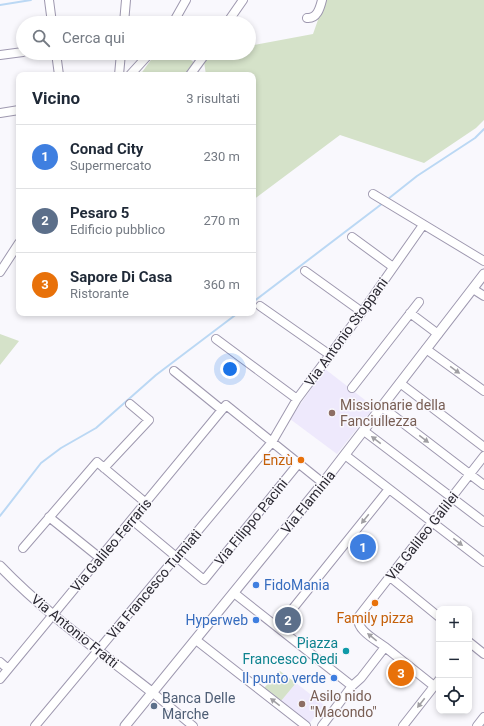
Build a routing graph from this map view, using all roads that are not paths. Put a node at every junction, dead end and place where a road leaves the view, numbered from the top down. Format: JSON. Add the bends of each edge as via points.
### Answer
{"nodes":[{"id":1,"x":49,"y":0,"type":"edge"},
{"id":2,"x":126,"y":0,"type":"edge"},
{"id":3,"x":186,"y":0,"type":"edge"},
{"id":4,"x":243,"y":0,"type":"edge"},
{"id":5,"x":322,"y":0,"type":"edge"},
{"id":6,"x":51,"y":16,"type":"edge"},
{"id":7,"x":125,"y":16,"type":"edge"},
{"id":8,"x":177,"y":16,"type":"edge"},
{"id":9,"x":232,"y":16,"type":"edge"},
{"id":10,"x":306,"y":18,"type":"dead end"},
{"id":11,"x":16,"y":53,"type":"edge"},
{"id":12,"x":0,"y":55,"type":"edge"},
{"id":13,"x":57,"y":60,"type":"edge"},
{"id":14,"x":120,"y":60,"type":"edge"},
{"id":15,"x":144,"y":60,"type":"edge"},
{"id":16,"x":201,"y":60,"type":"edge"},
{"id":17,"x":59,"y":72,"type":"edge"},
{"id":18,"x":119,"y":72,"type":"edge"},
{"id":19,"x":133,"y":72,"type":"edge"},
{"id":20,"x":192,"y":72,"type":"edge"},
{"id":21,"x":16,"y":110,"type":"edge"},
{"id":22,"x":0,"y":113,"type":"edge"},
{"id":23,"x":373,"y":194,"type":"dead end"},
{"id":24,"x":424,"y":225,"type":"junction"},
{"id":25,"x":352,"y":238,"type":"dead end"},
{"id":26,"x":16,"y":248,"type":"edge"},
{"id":27,"x":484,"y":261,"type":"edge"},
{"id":28,"x":393,"y":267,"type":"junction"},
{"id":29,"x":0,"y":272,"type":"edge"},
{"id":30,"x":305,"y":272,"type":"dead end"},
{"id":31,"x":484,"y":274,"type":"edge"},
{"id":32,"x":473,"y":289,"type":"junction"},
{"id":33,"x":484,"y":296,"type":"edge"},
{"id":34,"x":419,"y":302,"type":"dead end"},
{"id":35,"x":260,"y":306,"type":"dead end"},
{"id":36,"x":362,"y":312,"type":"junction"},
{"id":37,"x":410,"y":313,"type":"junction"},
{"id":38,"x":438,"y":334,"type":"junction"},
{"id":39,"x":216,"y":339,"type":"dead end"},
{"id":40,"x":426,"y":350,"type":"junction"},
{"id":41,"x":330,"y":355,"type":"junction"},
{"id":42,"x":174,"y":371,"type":"dead end"},
{"id":43,"x":400,"y":383,"type":"junction"},
{"id":44,"x":352,"y":388,"type":"dead end"},
{"id":45,"x":484,"y":391,"type":"edge"},
{"id":46,"x":297,"y":399,"type":"junction"},
{"id":47,"x":130,"y":404,"type":"dead end"},
{"id":48,"x":382,"y":407,"type":"junction"},
{"id":49,"x":222,"y":410,"type":"junction"},
{"id":50,"x":364,"y":431,"type":"junction"},
{"id":51,"x":272,"y":442,"type":"junction"},
{"id":52,"x":484,"y":447,"type":"edge"},
{"id":53,"x":345,"y":455,"type":"junction"},
{"id":54,"x":484,"y":456,"type":"edge"},
{"id":55,"x":298,"y":464,"type":"junction"},
{"id":56,"x":104,"y":468,"type":"junction"},
{"id":57,"x":470,"y":474,"type":"junction"},
{"id":58,"x":323,"y":484,"type":"junction"},
{"id":59,"x":484,"y":485,"type":"edge"},
{"id":60,"x":389,"y":489,"type":"junction"},
{"id":61,"x":452,"y":498,"type":"junction"},
{"id":62,"x":146,"y":503,"type":"junction"},
{"id":63,"x":49,"y":517,"type":"junction"},
{"id":64,"x":132,"y":520,"type":"junction"},
{"id":65,"x":433,"y":522,"type":"junction"},
{"id":66,"x":484,"y":522,"type":"edge"},
{"id":67,"x":23,"y":548,"type":"dead end"},
{"id":68,"x":177,"y":557,"type":"junction"},
{"id":69,"x":100,"y":558,"type":"junction"},
{"id":70,"x":484,"y":562,"type":"edge"},
{"id":71,"x":0,"y":566,"type":"edge"},
{"id":72,"x":390,"y":577,"type":"junction"},
{"id":73,"x":234,"y":593,"type":"junction"},
{"id":74,"x":53,"y":615,"type":"junction"},
{"id":75,"x":436,"y":615,"type":"edge"},
{"id":76,"x":278,"y":627,"type":"junction"},
{"id":77,"x":196,"y":640,"type":"junction"},
{"id":78,"x":472,"y":644,"type":"edge"},
{"id":79,"x":385,"y":647,"type":"junction"},
{"id":80,"x":98,"y":651,"type":"junction"},
{"id":81,"x":484,"y":654,"type":"edge"},
{"id":82,"x":0,"y":662,"type":"edge"},
{"id":83,"x":8,"y":669,"type":"junction"},
{"id":84,"x":0,"y":679,"type":"edge"},
{"id":85,"x":436,"y":683,"type":"edge"},
{"id":86,"x":352,"y":686,"type":"junction"},
{"id":87,"x":152,"y":693,"type":"junction"},
{"id":88,"x":484,"y":716,"type":"edge"},
{"id":89,"x":35,"y":726,"type":"edge"},
{"id":90,"x":125,"y":726,"type":"edge"},
{"id":91,"x":193,"y":726,"type":"edge"},
{"id":92,"x":306,"y":726,"type":"edge"},
{"id":93,"x":322,"y":726,"type":"edge"},
{"id":94,"x":403,"y":726,"type":"edge"},
{"id":95,"x":477,"y":726,"type":"edge"}],
"edges":[{"from":1,"to":6,"type":"street"},
{"from":2,"to":7,"type":"street"},
{"from":3,"to":8,"type":"street"},
{"from":4,"to":9,"type":"street"},
{"from":5,"to":10,"type":"street","via":[[315,17]]},
{"from":11,"to":12,"type":"street"},
{"from":13,"to":17,"type":"street"},
{"from":14,"to":18,"type":"street"},
{"from":15,"to":19,"type":"street"},
{"from":16,"to":20,"type":"street"},
{"from":21,"to":22,"type":"street"},
{"from":23,"to":24,"type":"street"},
{"from":24,"to":27,"type":"street"},
{"from":24,"to":28,"type":"street","name":"Via Antonio Stoppani"},
{"from":25,"to":28,"type":"street"},
{"from":26,"to":29,"type":"street"},
{"from":28,"to":36,"type":"street","name":"Via Antonio Stoppani"},
{"from":30,"to":36,"type":"street"},
{"from":31,"to":32,"type":"street","name":"Via Flaminia"},
{"from":32,"to":33,"type":"street"},
{"from":32,"to":38,"type":"street","name":"Via Flaminia"},
{"from":34,"to":37,"type":"street"},
{"from":35,"to":41,"type":"street"},
{"from":36,"to":41,"type":"street","name":"Via Antonio Stoppani"},
{"from":37,"to":38,"type":"street"},
{"from":37,"to":44,"type":"street"},
{"from":38,"to":40,"type":"street","name":"Via Flaminia"},
{"from":39,"to":46,"type":"street"},
{"from":40,"to":43,"type":"street","name":"Via Flaminia"},
{"from":40,"to":45,"type":"street","one_way":true},
{"from":41,"to":46,"type":"street","name":"Via Antonio Stoppani"},
{"from":42,"to":49,"type":"street"},
{"from":43,"to":48,"type":"street","name":"Via Flaminia"},
{"from":43,"to":52,"type":"street"},
{"from":46,"to":51,"type":"street","name":"Via Antonio Stoppani"},
{"from":47,"to":56,"type":"street","via":[[149,420]]},
{"from":48,"to":50,"type":"street","name":"Via Flaminia"},
{"from":48,"to":57,"type":"street","one_way":true},
{"from":49,"to":51,"type":"street","via":[[226,405]]},
{"from":49,"to":62,"type":"street","name":"Via Galileo Ferraris"},
{"from":50,"to":53,"type":"street","name":"Via Flaminia"},
{"from":61,"to":50,"type":"street","one_way":true},
{"from":51,"to":55,"type":"street"},
{"from":51,"to":68,"type":"street","name":"Via Francesco Tumiati"},
{"from":53,"to":58,"type":"street","name":"Via Flaminia"},
{"from":53,"to":60,"type":"street"},
{"from":54,"to":57,"type":"street","name":"Via Galileo Galilei"},
{"from":55,"to":58,"type":"street"},
{"from":55,"to":68,"type":"street","name":"Via Filippo Pacini","via":[[204,580]]},
{"from":56,"to":62,"type":"street"},
{"from":56,"to":63,"type":"street","via":[[97,462]]},
{"from":57,"to":59,"type":"street"},
{"from":57,"to":61,"type":"street","name":"Via Galileo Galilei"},
{"from":58,"to":73,"type":"street","name":"Via Flaminia"},
{"from":60,"to":65,"type":"street"},
{"from":60,"to":76,"type":"street","one_way":true},
{"from":61,"to":65,"type":"street","name":"Via Galileo Galilei"},
{"from":61,"to":66,"type":"street"},
{"from":62,"to":64,"type":"street","name":"Via Galileo Ferraris"},
{"from":63,"to":67,"type":"street"},
{"from":63,"to":69,"type":"street"},
{"from":64,"to":68,"type":"street"},
{"from":64,"to":69,"type":"street","name":"Via Galileo Ferraris"},
{"from":65,"to":70,"type":"street","one_way":true},
{"from":65,"to":72,"type":"street","name":"Via Galileo Galilei"},
{"from":68,"to":80,"type":"street","name":"Via Francesco Tumiati"},
{"from":69,"to":74,"type":"street","name":"Via Galileo Ferraris"},
{"from":71,"to":74,"type":"street","name":"Via Antonio Fratti"},
{"from":72,"to":75,"type":"street"},
{"from":79,"to":72,"type":"street","name":"Via Galileo Galilei","one_way":true,"via":[[358,624],[359,616]]},
{"from":73,"to":76,"type":"street"},
{"from":73,"to":77,"type":"street","name":"Via Flaminia"},
{"from":74,"to":80,"type":"street","name":"Via Antonio Fratti"},
{"from":74,"to":83,"type":"street","name":"Via Galileo Ferraris"},
{"from":76,"to":86,"type":"street"},
{"from":77,"to":87,"type":"street","name":"Via Flaminia"},
{"from":92,"to":77,"type":"street","one_way":true},
{"from":78,"to":81,"type":"street"},
{"from":79,"to":85,"type":"street"},
{"from":79,"to":86,"type":"street"},
{"from":80,"to":87,"type":"street","name":"Via Antonio Fratti"},
{"from":80,"to":89,"type":"street","name":"Via Francesco Tumiati"},
{"from":82,"to":83,"type":"street"},
{"from":83,"to":84,"type":"street","name":"Via Galileo Ferraris"},
{"from":85,"to":94,"type":"street","one_way":true},
{"from":86,"to":93,"type":"street"},
{"from":87,"to":90,"type":"street","name":"Via Flaminia"},
{"from":87,"to":91,"type":"street"},
{"from":88,"to":95,"type":"street"}]}
